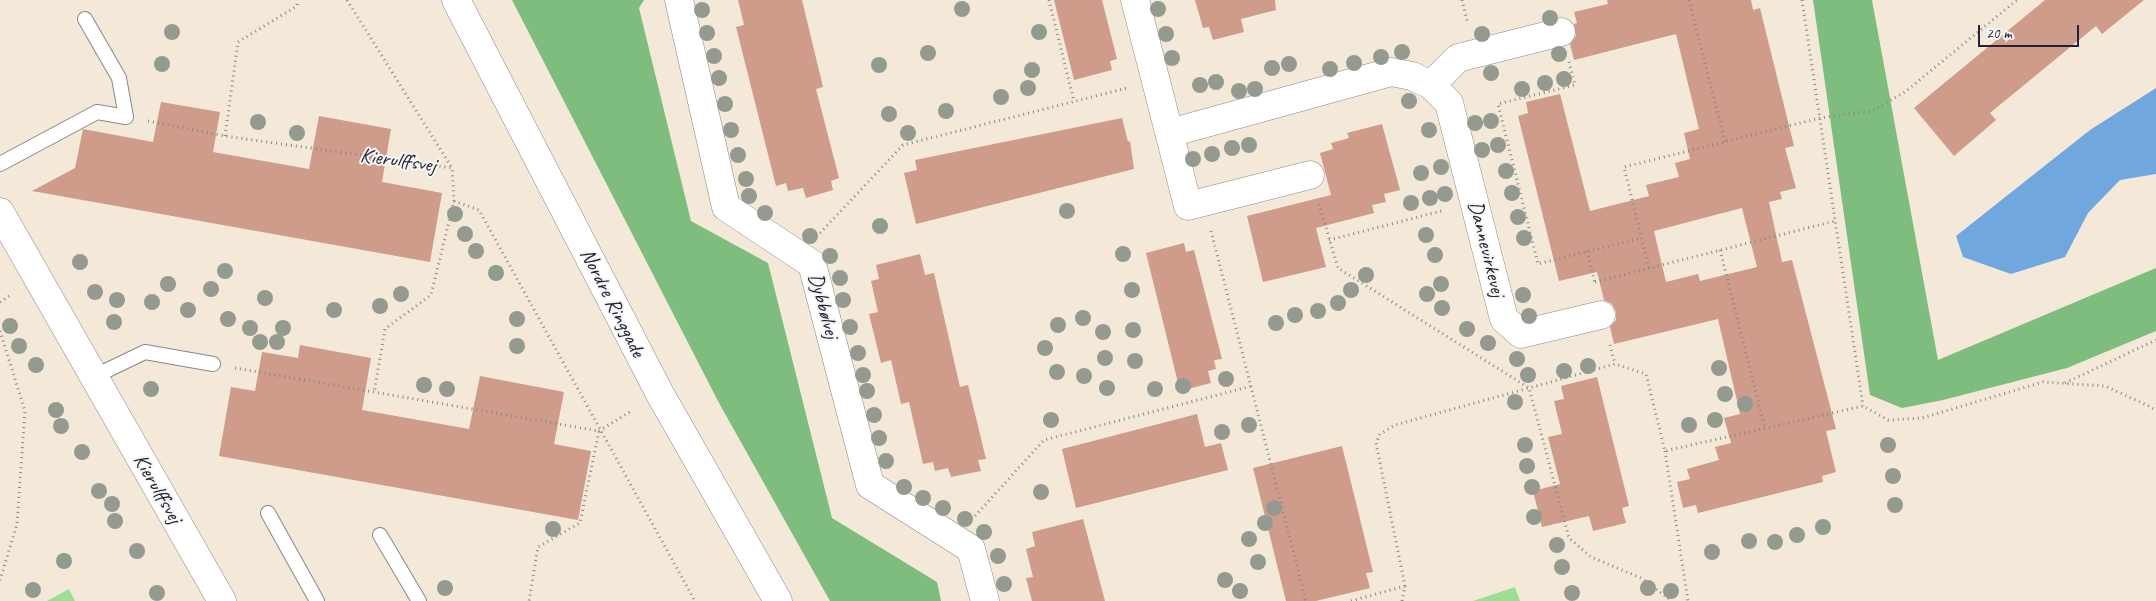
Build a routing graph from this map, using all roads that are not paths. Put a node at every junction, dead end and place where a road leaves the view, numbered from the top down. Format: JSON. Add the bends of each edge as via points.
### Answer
{"nodes":[{"id":1,"x":456,"y":0,"type":"edge"},
{"id":2,"x":679,"y":0,"type":"edge"},
{"id":3,"x":1135,"y":0,"type":"edge"},
{"id":4,"x":84,"y":20,"type":"dead end"},
{"id":5,"x":1561,"y":32,"type":"road end"},
{"id":6,"x":1430,"y":85,"type":"junction"},
{"id":7,"x":1170,"y":133,"type":"junction"},
{"id":8,"x":0,"y":164,"type":"edge"},
{"id":9,"x":1310,"y":174,"type":"dead end"},
{"id":10,"x":0,"y":212,"type":"edge"},
{"id":11,"x":1601,"y":315,"type":"dead end"},
{"id":12,"x":213,"y":364,"type":"road end"},
{"id":13,"x":93,"y":377,"type":"junction"},
{"id":14,"x":268,"y":513,"type":"dead end"},
{"id":15,"x":380,"y":535,"type":"dead end"},
{"id":16,"x":222,"y":601,"type":"edge"},
{"id":17,"x":317,"y":601,"type":"edge"},
{"id":18,"x":419,"y":601,"type":"edge"},
{"id":19,"x":778,"y":601,"type":"edge"},
{"id":20,"x":985,"y":601,"type":"edge"}],
"edges":[{"from":1,"to":19,"type":"street","name":"Nordre Ringgade","via":[[660,394]]},
{"from":2,"to":20,"type":"street","name":"Dybbølvej","via":[[726,207],[812,264],[870,485],[972,549]]},
{"from":3,"to":7,"type":"street"},
{"from":4,"to":8,"type":"lane","via":[[119,78],[126,117],[97,112]]},
{"from":5,"to":6,"type":"street","via":[[1458,58]]},
{"from":6,"to":7,"type":"street","name":"Dannevirkevej","via":[[1412,76],[1391,72]]},
{"from":6,"to":11,"type":"street","name":"Dannevirkevej","via":[[1449,103],[1504,319],[1521,334]]},
{"from":7,"to":9,"type":"street","via":[[1188,206]]},
{"from":10,"to":13,"type":"street","name":"Kierulffsvej"},
{"from":12,"to":13,"type":"lane","via":[[145,352]]},
{"from":13,"to":16,"type":"street","name":"Kierulffsvej"},
{"from":14,"to":17,"type":"lane"},
{"from":15,"to":18,"type":"lane"}]}
